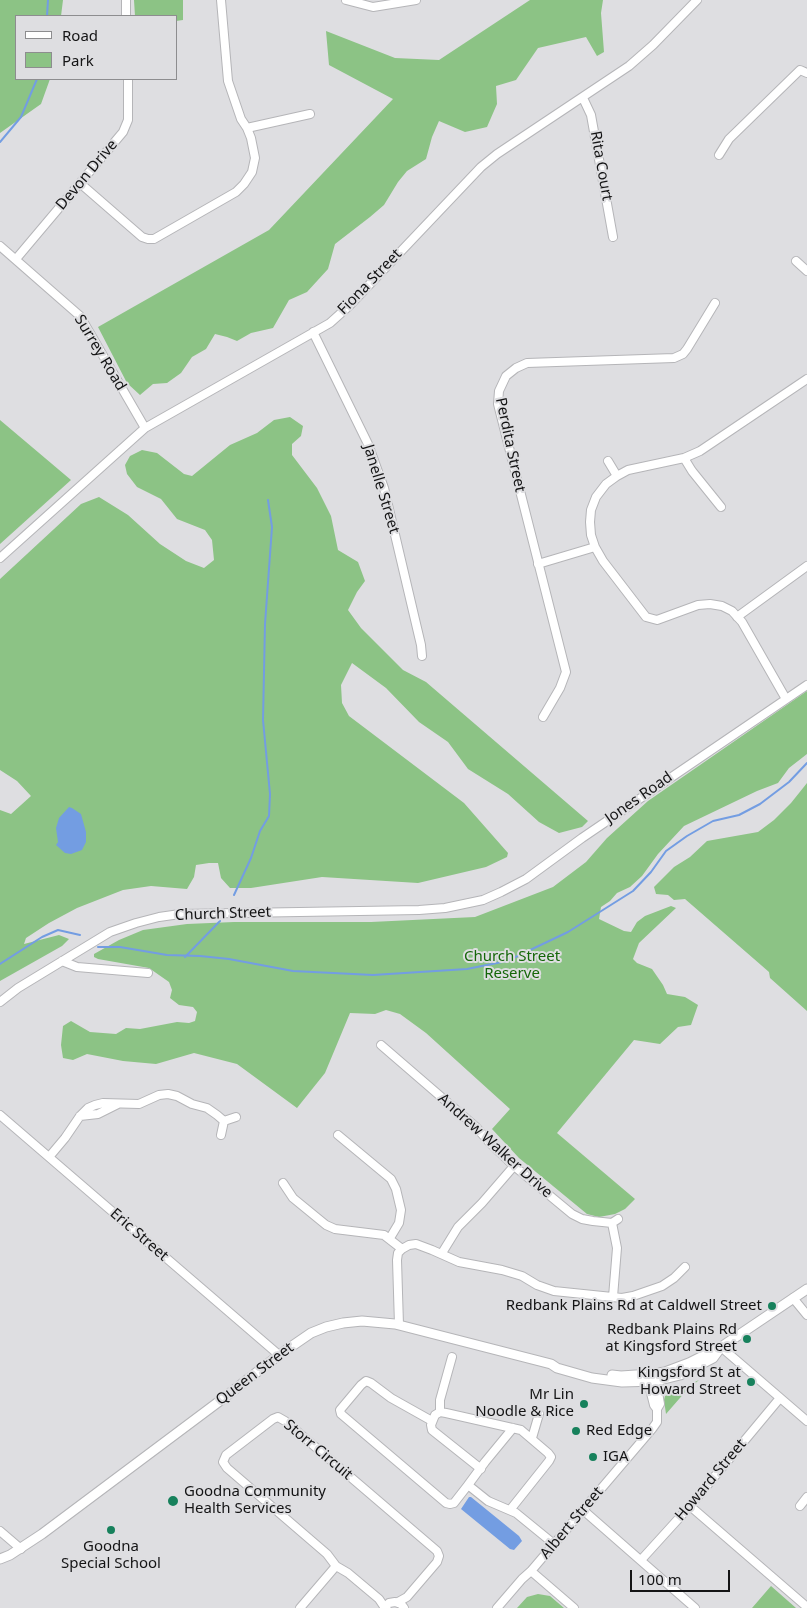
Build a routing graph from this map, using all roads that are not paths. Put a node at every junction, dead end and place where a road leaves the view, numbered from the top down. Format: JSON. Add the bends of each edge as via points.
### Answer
{"nodes":[{"id":1,"x":126,"y":0,"type":"edge"},
{"id":2,"x":221,"y":0,"type":"edge"},
{"id":3,"x":346,"y":0,"type":"edge"},
{"id":4,"x":416,"y":0,"type":"edge"},
{"id":5,"x":698,"y":0,"type":"edge"},
{"id":6,"x":126,"y":15,"type":"edge"},
{"id":7,"x":807,"y":73,"type":"edge"},
{"id":8,"x":128,"y":80,"type":"edge"},
{"id":9,"x":583,"y":98,"type":"junction"},
{"id":10,"x":310,"y":114,"type":"dead end"},
{"id":11,"x":247,"y":128,"type":"junction"},
{"id":12,"x":719,"y":155,"type":"dead end"},
{"id":13,"x":81,"y":184,"type":"junction"},
{"id":14,"x":613,"y":237,"type":"dead end"},
{"id":15,"x":0,"y":246,"type":"edge"},
{"id":16,"x":16,"y":259,"type":"junction"},
{"id":17,"x":796,"y":261,"type":"dead end"},
{"id":18,"x":807,"y":271,"type":"edge"},
{"id":19,"x":715,"y":302,"type":"dead end"},
{"id":20,"x":313,"y":332,"type":"junction"},
{"id":21,"x":807,"y":379,"type":"edge"},
{"id":22,"x":145,"y":428,"type":"junction"},
{"id":23,"x":684,"y":458,"type":"junction"},
{"id":24,"x":608,"y":462,"type":"dead end"},
{"id":25,"x":617,"y":476,"type":"junction"},
{"id":26,"x":721,"y":507,"type":"dead end"},
{"id":27,"x":595,"y":547,"type":"junction"},
{"id":28,"x":0,"y":558,"type":"edge"},
{"id":29,"x":538,"y":564,"type":"junction"},
{"id":30,"x":807,"y":566,"type":"edge"},
{"id":31,"x":737,"y":617,"type":"junction"},
{"id":32,"x":422,"y":656,"type":"dead end"},
{"id":33,"x":807,"y":685,"type":"edge"},
{"id":34,"x":786,"y":699,"type":"junction"},
{"id":35,"x":543,"y":717,"type":"dead end"},
{"id":36,"x":468,"y":904,"type":"joint"},
{"id":37,"x":62,"y":961,"type":"junction"},
{"id":38,"x":148,"y":973,"type":"dead end"},
{"id":39,"x":0,"y":1002,"type":"edge"},
{"id":40,"x":381,"y":1046,"type":"dead end"},
{"id":41,"x":0,"y":1115,"type":"edge"},
{"id":42,"x":236,"y":1118,"type":"dead end"},
{"id":43,"x":224,"y":1121,"type":"junction"},
{"id":44,"x":221,"y":1135,"type":"dead end"},
{"id":45,"x":338,"y":1135,"type":"dead end"},
{"id":46,"x":49,"y":1157,"type":"junction"},
{"id":47,"x":514,"y":1166,"type":"junction"},
{"id":48,"x":283,"y":1183,"type":"dead end"},
{"id":49,"x":390,"y":1238,"type":"junction"},
{"id":50,"x":402,"y":1248,"type":"junction"},
{"id":51,"x":442,"y":1253,"type":"junction"},
{"id":52,"x":685,"y":1267,"type":"dead end"},
{"id":53,"x":807,"y":1289,"type":"edge"},
{"id":54,"x":613,"y":1297,"type":"junction"},
{"id":55,"x":794,"y":1298,"type":"junction"},
{"id":56,"x":807,"y":1315,"type":"edge"},
{"id":57,"x":400,"y":1325,"type":"junction"},
{"id":58,"x":721,"y":1347,"type":"junction"},
{"id":59,"x":279,"y":1355,"type":"junction"},
{"id":60,"x":452,"y":1357,"type":"dead end"},
{"id":61,"x":652,"y":1379,"type":"junction"},
{"id":62,"x":780,"y":1398,"type":"junction"},
{"id":63,"x":440,"y":1412,"type":"junction"},
{"id":64,"x":539,"y":1414,"type":"dead end"},
{"id":65,"x":432,"y":1421,"type":"junction"},
{"id":66,"x":807,"y":1421,"type":"edge"},
{"id":67,"x":513,"y":1428,"type":"junction"},
{"id":68,"x":532,"y":1438,"type":"junction"},
{"id":69,"x":481,"y":1468,"type":"junction"},
{"id":70,"x":468,"y":1485,"type":"junction"},
{"id":71,"x":807,"y":1498,"type":"edge"},
{"id":72,"x":690,"y":1506,"type":"junction"},
{"id":73,"x":800,"y":1506,"type":"dead end"},
{"id":74,"x":510,"y":1510,"type":"junction"},
{"id":75,"x":583,"y":1510,"type":"junction"},
{"id":76,"x":0,"y":1531,"type":"edge"},
{"id":77,"x":554,"y":1544,"type":"junction"},
{"id":78,"x":21,"y":1549,"type":"junction"},
{"id":79,"x":0,"y":1559,"type":"edge"},
{"id":80,"x":641,"y":1560,"type":"junction"},
{"id":81,"x":336,"y":1566,"type":"junction"},
{"id":82,"x":531,"y":1571,"type":"junction"},
{"id":83,"x":386,"y":1606,"type":"edge"},
{"id":84,"x":402,"y":1606,"type":"edge"},
{"id":85,"x":807,"y":1607,"type":"edge"},
{"id":86,"x":300,"y":1608,"type":"edge"},
{"id":87,"x":496,"y":1608,"type":"edge"},
{"id":88,"x":574,"y":1608,"type":"edge"},
{"id":89,"x":695,"y":1608,"type":"edge"}],
"edges":[{"from":1,"to":6,"type":"street"},
{"from":2,"to":11,"type":"street","via":[[228,81],[241,120]]},
{"from":3,"to":4,"type":"street","via":[[373,7]]},
{"from":5,"to":9,"type":"street","name":"Fiona Street","via":[[629,66]]},
{"from":7,"to":12,"type":"street","via":[[800,70],[729,139]]},
{"from":8,"to":13,"type":"street","name":"Devon Drive","via":[[128,120],[123,132]]},
{"from":9,"to":14,"type":"street","name":"Rita Court","via":[[591,115]]},
{"from":9,"to":20,"type":"street","name":"Fiona Street","via":[[480,167],[350,305]]},
{"from":10,"to":11,"type":"street"},
{"from":11,"to":13,"type":"street","via":[[255,158],[252,172],[244,184],[236,192],[154,239],[142,237]]},
{"from":13,"to":16,"type":"street","name":"Devon Drive"},
{"from":15,"to":16,"type":"street","name":"Surrey Road"},
{"from":16,"to":22,"type":"street","name":"Surrey Road","via":[[80,316]]},
{"from":17,"to":18,"type":"street"},
{"from":19,"to":29,"type":"street","name":"Perdita Street","via":[[688,350],[674,358],[527,363],[506,376],[499,391],[498,404]]},
{"from":20,"to":22,"type":"street","name":"Fiona Street"},
{"from":20,"to":32,"type":"street","name":"Janelle Street","via":[[368,444],[384,488]]},
{"from":21,"to":23,"type":"street","via":[[700,452]]},
{"from":22,"to":28,"type":"street","name":"Fiona Street"},
{"from":23,"to":25,"type":"street","via":[[628,470]]},
{"from":23,"to":26,"type":"street"},
{"from":24,"to":25,"type":"street"},
{"from":25,"to":27,"type":"street","via":[[596,497],[590,522]]},
{"from":27,"to":29,"type":"street"},
{"from":27,"to":31,"type":"street","via":[[646,617],[662,619],[698,605],[710,604],[722,606]]},
{"from":29,"to":35,"type":"street","name":"Perdita Street","via":[[566,672]]},
{"from":30,"to":31,"type":"street"},
{"from":31,"to":34,"type":"street"},
{"from":33,"to":34,"type":"street","name":"Jones Road"},
{"from":34,"to":36,"type":"street","name":"Jones Road","via":[[526,879]]},
{"from":36,"to":37,"type":"street","name":"Church Street","via":[[419,910],[159,917],[110,932]]},
{"from":37,"to":38,"type":"street","via":[[77,967]]},
{"from":37,"to":39,"type":"street","name":"Church Street"},
{"from":40,"to":47,"type":"street","name":"Andrew Walker Drive","via":[[476,1127]]},
{"from":41,"to":46,"type":"street","name":"Eric Street"},
{"from":42,"to":43,"type":"street"},
{"from":43,"to":44,"type":"street"},
{"from":43,"to":46,"type":"street","via":[[207,1108],[177,1096],[160,1095],[139,1104],[118,1104],[98,1114],[80,1116]]},
{"from":45,"to":49,"type":"street","via":[[391,1179],[401,1210],[399,1224]]},
{"from":46,"to":59,"type":"street","name":"Eric Street"},
{"from":47,"to":51,"type":"street","via":[[458,1226]]},
{"from":47,"to":54,"type":"street","name":"Andrew Walker Drive","via":[[572,1214],[582,1219],[615,1221],[617,1248]]},
{"from":48,"to":49,"type":"street","via":[[293,1198],[331,1228]]},
{"from":49,"to":50,"type":"street"},
{"from":50,"to":51,"type":"street","via":[[416,1244]]},
{"from":50,"to":57,"type":"street","via":[[396,1260]]},
{"from":51,"to":54,"type":"street","via":[[459,1262],[522,1276],[554,1291]]},
{"from":52,"to":54,"type":"street","via":[[674,1278],[650,1290],[622,1298]]},
{"from":53,"to":55,"type":"main road","name":"Queen Street"},
{"from":55,"to":56,"type":"street"},
{"from":55,"to":58,"type":"main road","name":"Queen Street"},
{"from":57,"to":59,"type":"main road","name":"Queen Street","via":[[377,1322],[326,1327],[311,1333]]},
{"from":57,"to":61,"type":"main road","name":"Queen Street","via":[[550,1364]]},
{"from":58,"to":61,"type":"main road","name":"Queen Street","via":[[713,1358],[691,1370],[670,1378]]},
{"from":58,"to":62,"type":"street"},
{"from":59,"to":78,"type":"main road","name":"Queen Street"},
{"from":60,"to":63,"type":"street","via":[[440,1400]]},
{"from":61,"to":75,"type":"street","name":"Albert Street","via":[[660,1404],[657,1422]]},
{"from":62,"to":66,"type":"street"},
{"from":62,"to":72,"type":"street","name":"Howard Street"},
{"from":63,"to":65,"type":"street"},
{"from":63,"to":67,"type":"street"},
{"from":64,"to":68,"type":"street"},
{"from":65,"to":69,"type":"street","via":[[432,1430]]},
{"from":65,"to":70,"type":"street","via":[[366,1381],[340,1410],[446,1504],[454,1503]]},
{"from":67,"to":68,"type":"street"},
{"from":67,"to":69,"type":"street"},
{"from":68,"to":74,"type":"street","via":[[551,1457]]},
{"from":69,"to":70,"type":"street"},
{"from":70,"to":74,"type":"street","via":[[488,1501]]},
{"from":71,"to":73,"type":"street"},
{"from":72,"to":80,"type":"street","name":"Howard Street"},
{"from":72,"to":85,"type":"street"},
{"from":74,"to":77,"type":"street"},
{"from":75,"to":77,"type":"street","name":"Albert Street"},
{"from":75,"to":80,"type":"street"},
{"from":76,"to":78,"type":"street"},
{"from":77,"to":82,"type":"street","name":"Albert Street"},
{"from":78,"to":79,"type":"main road","name":"Queen Street"},
{"from":80,"to":89,"type":"street"},
{"from":81,"to":83,"type":"street","name":"Storr Circuit"},
{"from":81,"to":84,"type":"street","name":"Storr Circuit","via":[[327,1554],[223,1462],[226,1456],[273,1419],[285,1420],[437,1550],[437,1562]]},
{"from":81,"to":86,"type":"street"},
{"from":82,"to":87,"type":"street","name":"Albert Street"},
{"from":82,"to":88,"type":"street"},
{"from":83,"to":84,"type":"street"}]}
